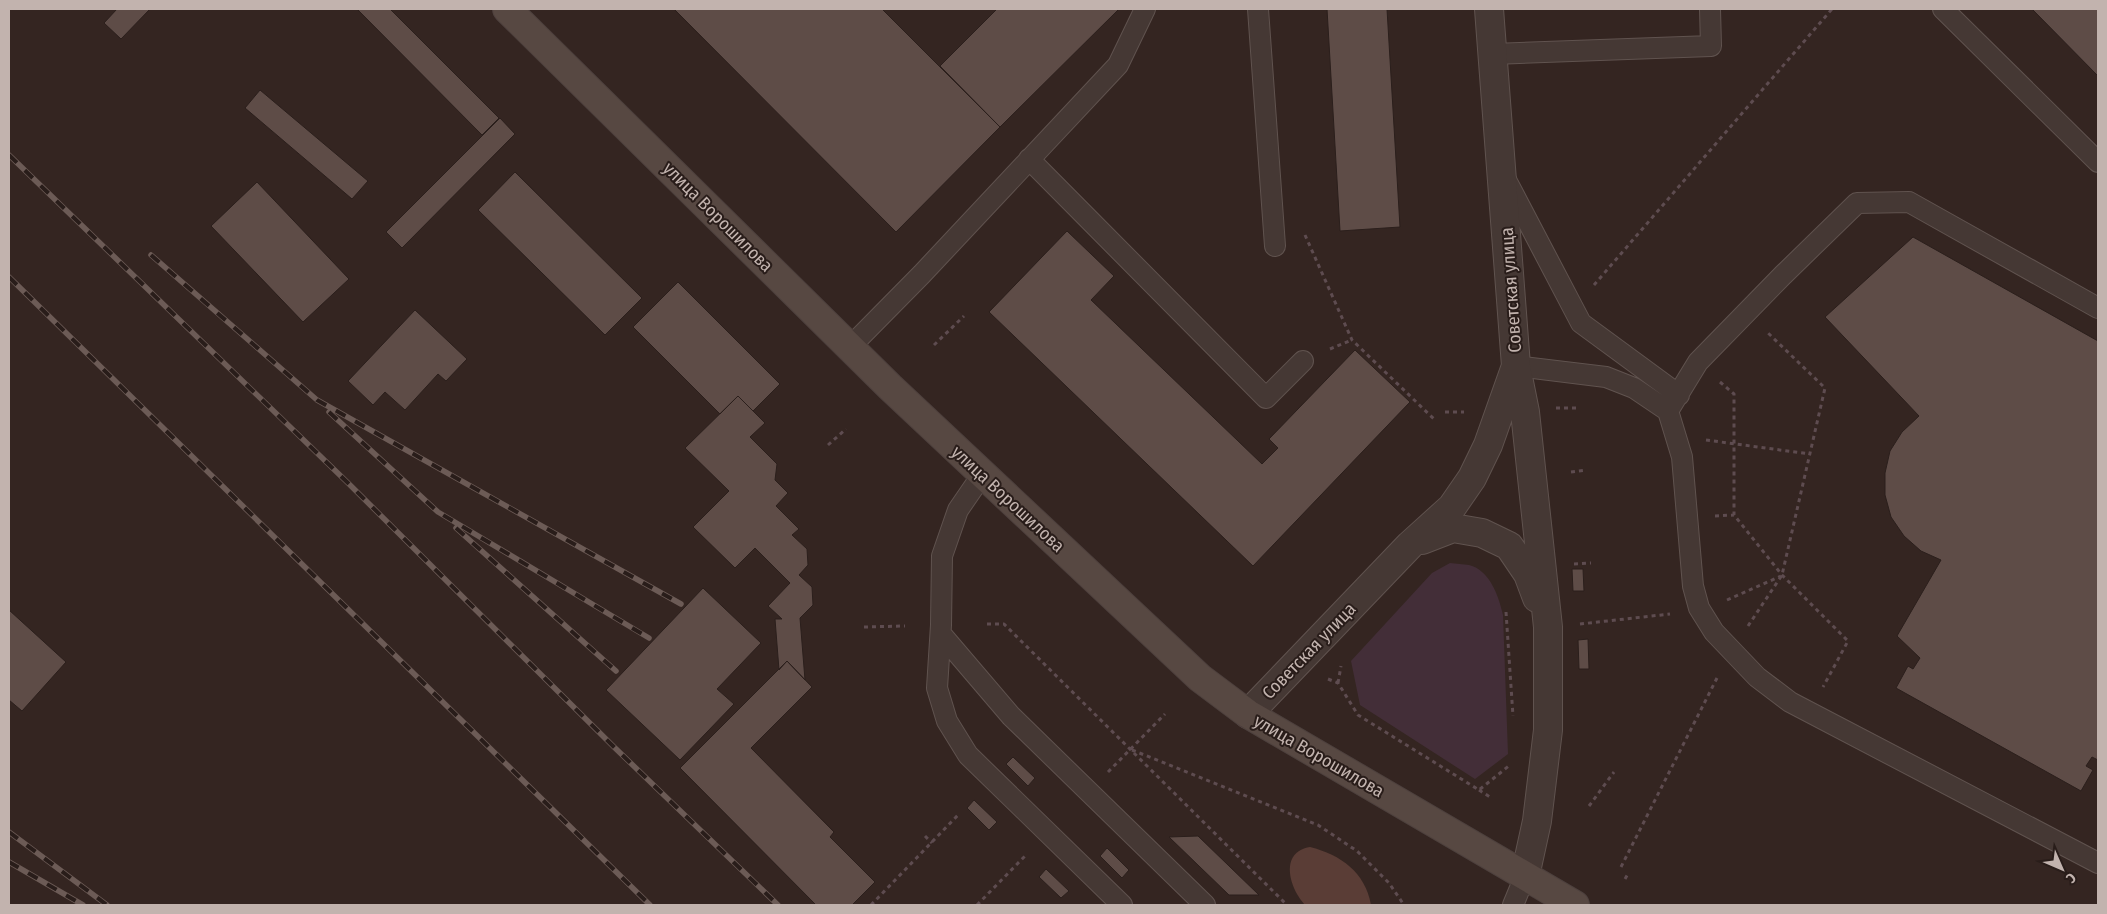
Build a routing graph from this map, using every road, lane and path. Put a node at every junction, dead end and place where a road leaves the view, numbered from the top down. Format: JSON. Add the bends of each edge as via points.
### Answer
{"nodes":[{"id":1,"x":507,"y":9,"type":"edge"},
{"id":2,"x":1145,"y":9,"type":"edge"},
{"id":3,"x":1258,"y":9,"type":"edge"},
{"id":4,"x":1489,"y":9,"type":"edge"},
{"id":5,"x":1710,"y":9,"type":"edge"},
{"id":6,"x":1832,"y":9,"type":"edge"},
{"id":7,"x":1943,"y":9,"type":"edge"},
{"id":8,"x":1493,"y":54,"type":"junction"},
{"id":9,"x":1029,"y":159,"type":"junction"},
{"id":10,"x":2098,"y":162,"type":"edge"},
{"id":11,"x":1503,"y":172,"type":"junction"},
{"id":12,"x":1304,"y":234,"type":"dead end"},
{"id":13,"x":1275,"y":246,"type":"dead end"},
{"id":14,"x":1590,"y":289,"type":"dead end"},
{"id":15,"x":2098,"y":308,"type":"edge"},
{"id":16,"x":1747,"y":312,"type":"junction"},
{"id":17,"x":964,"y":316,"type":"dead end"},
{"id":18,"x":934,"y":345,"type":"dead end"},
{"id":19,"x":850,"y":347,"type":"junction"},
{"id":20,"x":1303,"y":361,"type":"dead end"},
{"id":21,"x":1516,"y":366,"type":"junction"},
{"id":22,"x":1719,"y":382,"type":"dead end"},
{"id":23,"x":1674,"y":403,"type":"junction"},
{"id":24,"x":1554,"y":408,"type":"dead end"},
{"id":25,"x":1576,"y":408,"type":"dead end"},
{"id":26,"x":1445,"y":412,"type":"dead end"},
{"id":27,"x":1464,"y":412,"type":"dead end"},
{"id":28,"x":1436,"y":421,"type":"dead end"},
{"id":29,"x":846,"y":429,"type":"dead end"},
{"id":30,"x":1702,"y":440,"type":"dead end"},
{"id":31,"x":1734,"y":443,"type":"junction"},
{"id":32,"x":828,"y":445,"type":"dead end"},
{"id":33,"x":1810,"y":454,"type":"junction"},
{"id":34,"x":1586,"y":470,"type":"dead end"},
{"id":35,"x":1571,"y":472,"type":"dead end"},
{"id":36,"x":982,"y":475,"type":"junction"},
{"id":37,"x":1410,"y":545,"type":"junction"},
{"id":38,"x":1591,"y":563,"type":"dead end"},
{"id":39,"x":1571,"y":564,"type":"dead end"},
{"id":40,"x":1782,"y":576,"type":"junction"},
{"id":41,"x":1721,"y":602,"type":"dead end"},
{"id":42,"x":1506,"y":609,"type":"dead end"},
{"id":43,"x":1676,"y":613,"type":"dead end"},
{"id":44,"x":987,"y":624,"type":"dead end"},
{"id":45,"x":904,"y":626,"type":"dead end"},
{"id":46,"x":1561,"y":626,"type":"junction"},
{"id":47,"x":864,"y":627,"type":"dead end"},
{"id":48,"x":1745,"y":630,"type":"dead end"},
{"id":49,"x":941,"y":634,"type":"junction"},
{"id":50,"x":1342,"y":663,"type":"dead end"},
{"id":51,"x":1720,"y":672,"type":"dead end"},
{"id":52,"x":1327,"y":678,"type":"dead end"},
{"id":53,"x":1338,"y":683,"type":"junction"},
{"id":54,"x":1809,"y":712,"type":"junction"},
{"id":55,"x":1165,"y":714,"type":"dead end"},
{"id":56,"x":1248,"y":714,"type":"junction"},
{"id":57,"x":1513,"y":722,"type":"dead end"},
{"id":58,"x":1131,"y":749,"type":"junction"},
{"id":59,"x":1516,"y":760,"type":"dead end"},
{"id":60,"x":1614,"y":772,"type":"dead end"},
{"id":61,"x":1106,"y":774,"type":"dead end"},
{"id":62,"x":1479,"y":790,"type":"junction"},
{"id":63,"x":1490,"y":797,"type":"dead end"},
{"id":64,"x":1589,"y":806,"type":"dead end"},
{"id":65,"x":959,"y":814,"type":"dead end"},
{"id":66,"x":925,"y":836,"type":"dead end"},
{"id":67,"x":932,"y":843,"type":"junction"},
{"id":68,"x":1028,"y":853,"type":"dead end"},
{"id":69,"x":2098,"y":863,"type":"edge"},
{"id":70,"x":1621,"y":867,"type":"dead end"},
{"id":71,"x":1629,"y":872,"type":"dead end"},
{"id":72,"x":1525,"y":876,"type":"junction"},
{"id":73,"x":1625,"y":879,"type":"dead end"},
{"id":74,"x":871,"y":905,"type":"edge"},
{"id":75,"x":976,"y":905,"type":"edge"},
{"id":76,"x":1122,"y":905,"type":"edge"},
{"id":77,"x":1205,"y":905,"type":"edge"},
{"id":78,"x":1287,"y":905,"type":"edge"},
{"id":79,"x":1404,"y":905,"type":"edge"},
{"id":80,"x":1513,"y":905,"type":"edge"},
{"id":81,"x":1575,"y":905,"type":"edge"}],
"edges":[{"from":1,"to":19,"type":"main road","name":"улица Ворошилова"},
{"from":2,"to":9,"type":"lane","via":[[1118,65]]},
{"from":3,"to":13,"type":"lane"},
{"from":4,"to":8,"type":"street","name":"Советская улица"},
{"from":5,"to":8,"type":"lane","via":[[1712,46]]},
{"from":6,"to":14,"type":"path"},
{"from":7,"to":10,"type":"lane"},
{"from":8,"to":11,"type":"street","name":"Советская улица"},
{"from":9,"to":19,"type":"lane"},
{"from":9,"to":20,"type":"lane","via":[[1266,398]]},
{"from":11,"to":21,"type":"street","name":"Советская улица"},
{"from":11,"to":23,"type":"lane","via":[[1581,323]]},
{"from":12,"to":28,"type":"path","via":[[1352,340]]},
{"from":15,"to":16,"type":"lane","via":[[1909,202],[1857,203]]},
{"from":16,"to":23,"type":"lane","via":[[1698,362]]},
{"from":16,"to":33,"type":"path","via":[[1825,388]]},
{"from":17,"to":18,"type":"path"},
{"from":19,"to":36,"type":"main road","name":"улица Ворошилова"},
{"from":21,"to":23,"type":"lane","via":[[1606,377]]},
{"from":21,"to":37,"type":"street","name":"Советская улица","via":[[1488,445],[1472,478],[1452,506]]},
{"from":21,"to":46,"type":"street"},
{"from":22,"to":31,"type":"path","via":[[1734,394]]},
{"from":23,"to":54,"type":"lane","via":[[1692,578],[1699,608],[1714,632],[1757,677]]},
{"from":24,"to":25,"type":"path"},
{"from":26,"to":27,"type":"path"},
{"from":29,"to":32,"type":"path"},
{"from":30,"to":31,"type":"path"},
{"from":31,"to":33,"type":"path"},
{"from":31,"to":40,"type":"path","via":[[1734,515]]},
{"from":33,"to":40,"type":"path"},
{"from":34,"to":35,"type":"path"},
{"from":36,"to":49,"type":"lane","via":[[958,510],[942,556]]},
{"from":36,"to":56,"type":"main road","name":"улица Ворошилова","via":[[1200,678]]},
{"from":37,"to":46,"type":"street","via":[[1452,528],[1482,533],[1509,546]]},
{"from":37,"to":56,"type":"street","name":"Советская улица"},
{"from":38,"to":39,"type":"path"},
{"from":40,"to":41,"type":"path"},
{"from":40,"to":48,"type":"path"},
{"from":40,"to":54,"type":"path","via":[[1848,640]]},
{"from":42,"to":57,"type":"path"},
{"from":43,"to":46,"type":"path"},
{"from":44,"to":58,"type":"path","via":[[1004,624]]},
{"from":45,"to":47,"type":"path"},
{"from":46,"to":72,"type":"street","via":[[1537,821]]},
{"from":49,"to":76,"type":"lane","via":[[937,688],[947,721],[968,755]]},
{"from":49,"to":77,"type":"lane","via":[[1011,716]]},
{"from":50,"to":53,"type":"path"},
{"from":51,"to":70,"type":"path"},
{"from":52,"to":53,"type":"path"},
{"from":53,"to":62,"type":"path","via":[[1358,715]]},
{"from":54,"to":69,"type":"lane"},
{"from":55,"to":58,"type":"path"},
{"from":56,"to":72,"type":"main road","name":"улица Ворошилова"},
{"from":58,"to":61,"type":"path"},
{"from":58,"to":78,"type":"path"},
{"from":58,"to":79,"type":"path","via":[[1318,825],[1357,851],[1390,883]]},
{"from":59,"to":62,"type":"path"},
{"from":60,"to":64,"type":"path"},
{"from":62,"to":63,"type":"path"},
{"from":65,"to":67,"type":"path"},
{"from":66,"to":67,"type":"path"},
{"from":67,"to":74,"type":"path"},
{"from":68,"to":75,"type":"path"},
{"from":71,"to":73,"type":"path"},
{"from":72,"to":80,"type":"lane"},
{"from":72,"to":81,"type":"main road","name":"улица Ворошилова"}]}
